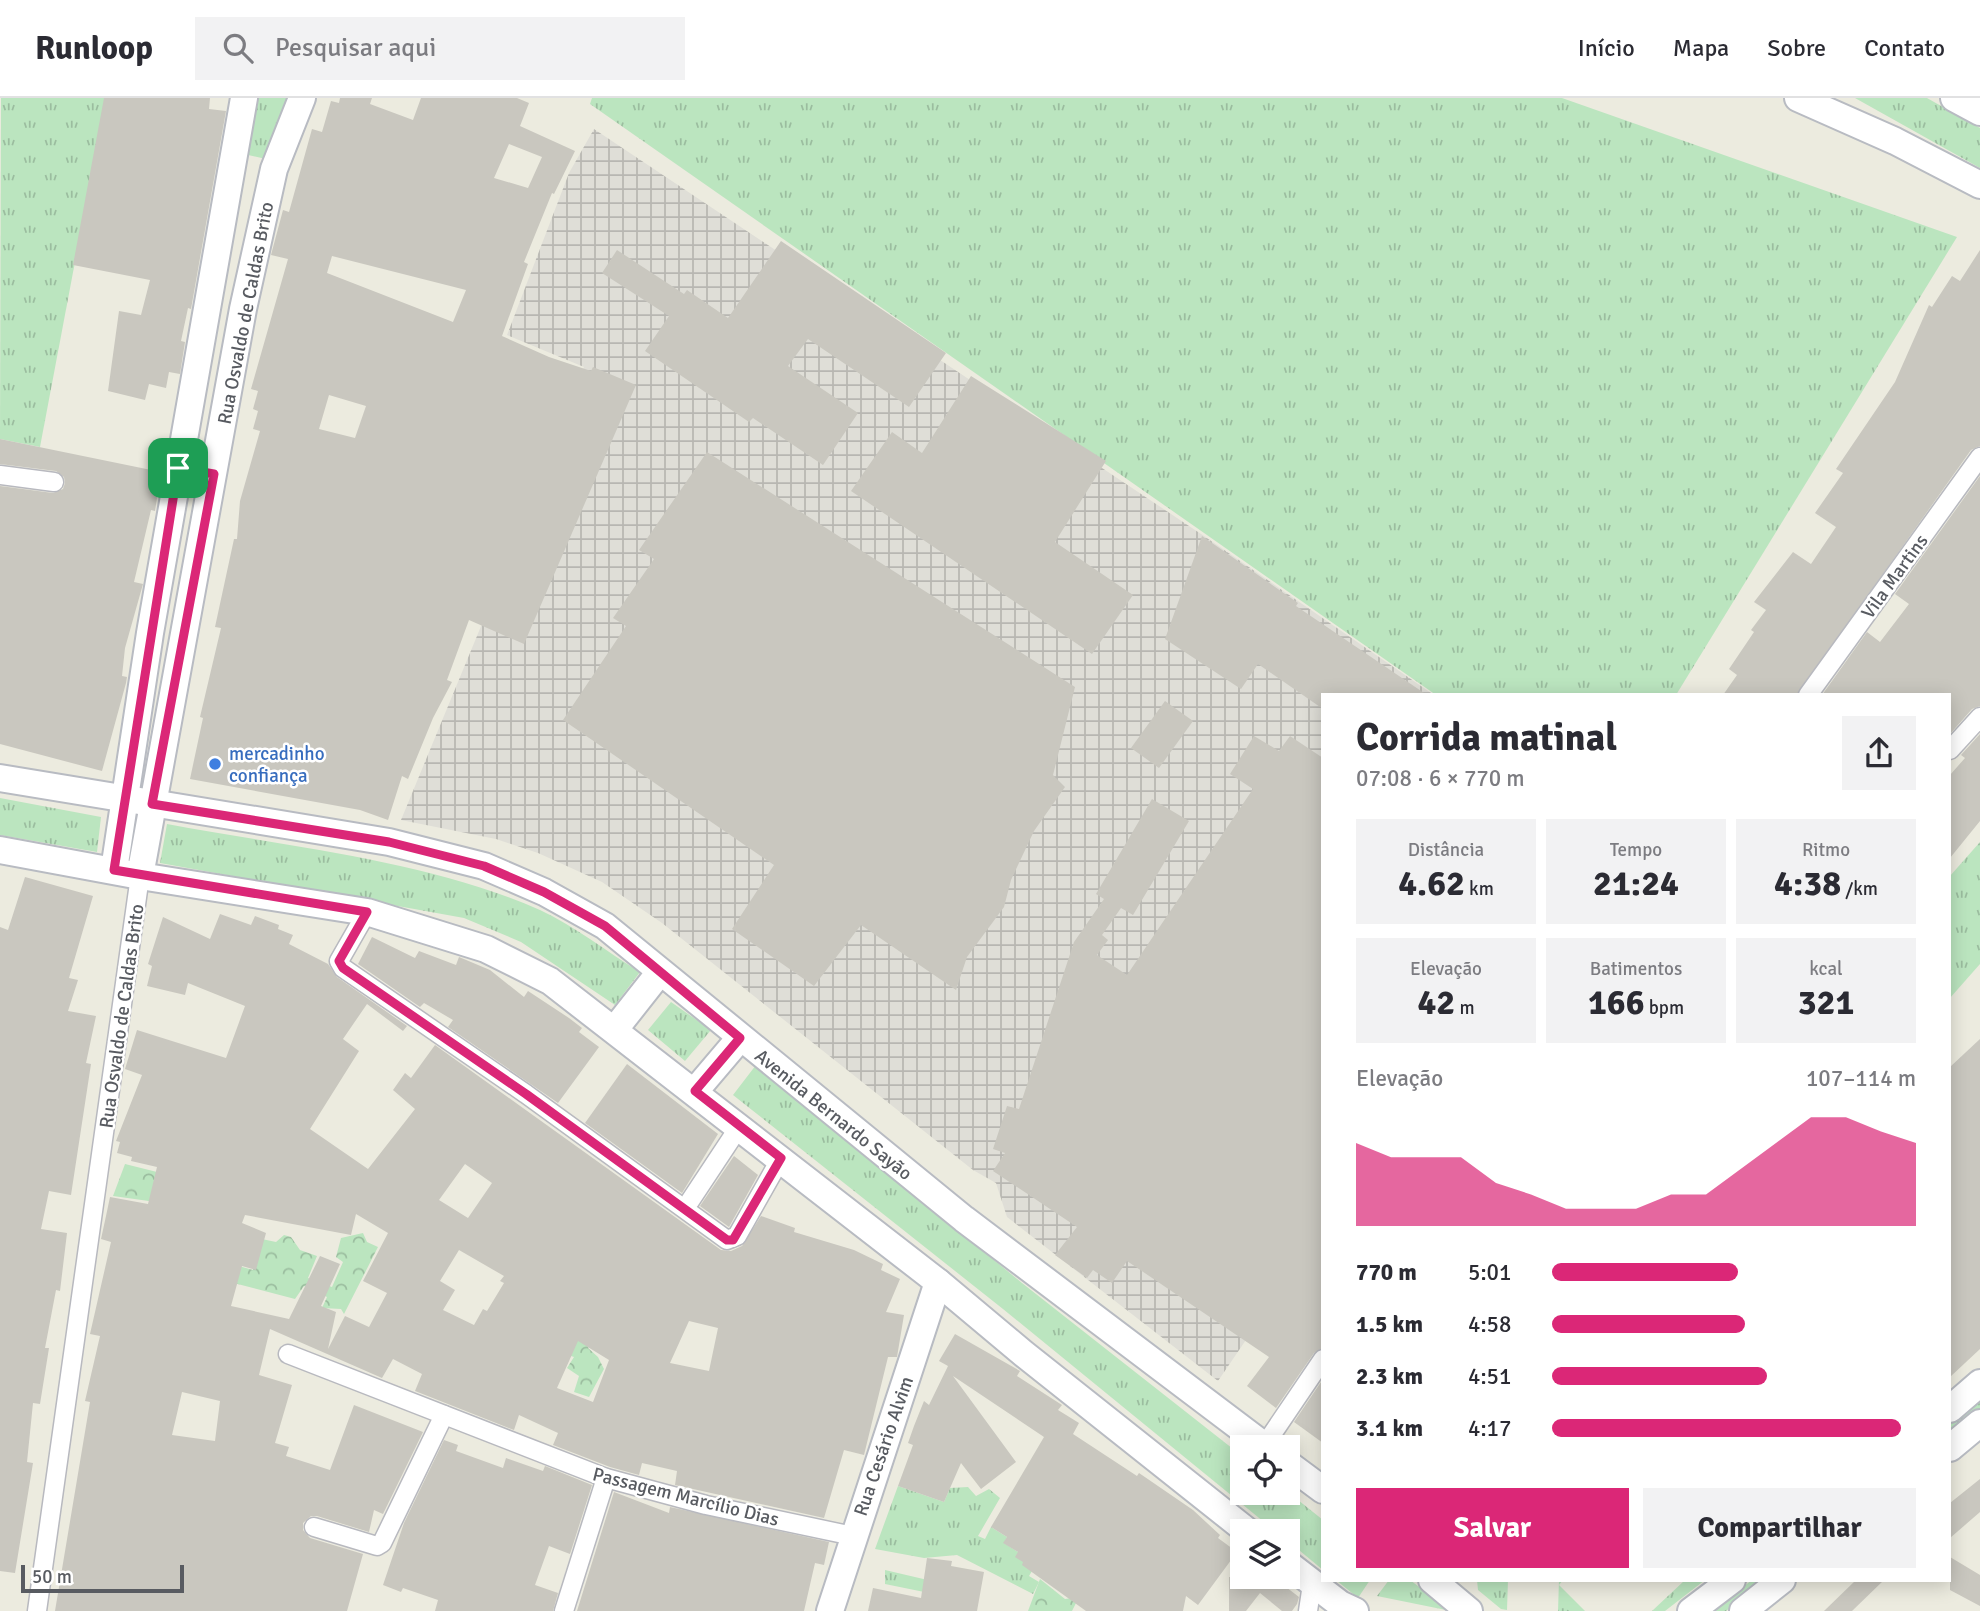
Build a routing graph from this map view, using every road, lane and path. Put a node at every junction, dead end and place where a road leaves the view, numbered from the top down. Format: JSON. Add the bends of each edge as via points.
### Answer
{"nodes":[{"id":1,"x":244,"y":98,"type":"edge"},
{"id":2,"x":302,"y":98,"type":"edge"},
{"id":3,"x":1798,"y":98,"type":"edge"},
{"id":4,"x":1954,"y":98,"type":"edge"},
{"id":5,"x":1980,"y":113,"type":"edge"},
{"id":6,"x":235,"y":160,"type":"junction"},
{"id":7,"x":274,"y":169,"type":"junction"},
{"id":8,"x":1980,"y":185,"type":"edge"},
{"id":9,"x":1980,"y":457,"type":"edge"},
{"id":10,"x":178,"y":468,"type":"junction"},
{"id":11,"x":214,"y":474,"type":"junction"},
{"id":12,"x":0,"y":475,"type":"edge"},
{"id":13,"x":54,"y":482,"type":"dead end"},
{"id":14,"x":1809,"y":693,"type":"edge"},
{"id":15,"x":1980,"y":717,"type":"edge"},
{"id":16,"x":1951,"y":749,"type":"edge"},
{"id":17,"x":0,"y":778,"type":"edge"},
{"id":18,"x":139,"y":802,"type":"junction"},
{"id":19,"x":0,"y":850,"type":"edge"},
{"id":20,"x":114,"y":870,"type":"junction"},
{"id":21,"x":140,"y":876,"type":"junction"},
{"id":22,"x":367,"y":912,"type":"junction"},
{"id":23,"x":660,"y":972,"type":"junction"},
{"id":24,"x":615,"y":1029,"type":"junction"},
{"id":25,"x":740,"y":1038,"type":"junction"},
{"id":26,"x":695,"y":1091,"type":"junction"},
{"id":27,"x":739,"y":1127,"type":"junction"},
{"id":28,"x":781,"y":1158,"type":"junction"},
{"id":29,"x":690,"y":1201,"type":"dead end"},
{"id":30,"x":938,"y":1282,"type":"junction"},
{"id":31,"x":288,"y":1354,"type":"dead end"},
{"id":32,"x":1321,"y":1363,"type":"edge"},
{"id":33,"x":1980,"y":1383,"type":"edge"},
{"id":34,"x":1951,"y":1408,"type":"edge"},
{"id":35,"x":444,"y":1415,"type":"junction"},
{"id":36,"x":1980,"y":1423,"type":"edge"},
{"id":37,"x":1250,"y":1435,"type":"edge"},
{"id":38,"x":1272,"y":1435,"type":"edge"},
{"id":39,"x":1951,"y":1447,"type":"edge"},
{"id":40,"x":1300,"y":1473,"type":"edge"},
{"id":41,"x":606,"y":1478,"type":"junction"},
{"id":42,"x":1321,"y":1489,"type":"edge"},
{"id":43,"x":1232,"y":1519,"type":"edge"},
{"id":44,"x":314,"y":1527,"type":"dead end"},
{"id":45,"x":853,"y":1536,"type":"junction"},
{"id":46,"x":1300,"y":1574,"type":"edge"},
{"id":47,"x":1434,"y":1582,"type":"edge"},
{"id":48,"x":1729,"y":1582,"type":"edge"},
{"id":49,"x":1779,"y":1582,"type":"edge"},
{"id":50,"x":1312,"y":1584,"type":"junction"},
{"id":51,"x":37,"y":1611,"type":"edge"},
{"id":52,"x":564,"y":1611,"type":"edge"},
{"id":53,"x":830,"y":1611,"type":"edge"},
{"id":54,"x":1308,"y":1611,"type":"edge"},
{"id":55,"x":1355,"y":1611,"type":"edge"},
{"id":56,"x":1469,"y":1611,"type":"edge"},
{"id":57,"x":1691,"y":1611,"type":"edge"},
{"id":58,"x":1743,"y":1611,"type":"edge"}],
"edges":[{"from":1,"to":6,"type":"street","name":"Rua Osvaldo de Caldas Brito"},
{"from":2,"to":7,"type":"street","name":"Rua Osvaldo de Caldas Brito"},
{"from":3,"to":8,"type":"street"},
{"from":4,"to":5,"type":"street"},
{"from":6,"to":7,"type":"street"},
{"from":6,"to":10,"type":"street","name":"Rua Osvaldo de Caldas Brito"},
{"from":7,"to":11,"type":"street","name":"Rua Osvaldo de Caldas Brito"},
{"from":9,"to":14,"type":"street","name":"Vila Martins"},
{"from":10,"to":11,"type":"street"},
{"from":10,"to":18,"type":"street","name":"Rua Osvaldo de Caldas Brito"},
{"from":11,"to":18,"type":"street","name":"Rua Osvaldo de Caldas Brito"},
{"from":12,"to":13,"type":"street"},
{"from":15,"to":16,"type":"street"},
{"from":17,"to":18,"type":"street","name":"Avenida Bernardo Sayão"},
{"from":18,"to":20,"type":"street","name":"Rua Osvaldo de Caldas Brito"},
{"from":18,"to":21,"type":"street","name":"Rua Osvaldo de Caldas Brito"},
{"from":18,"to":23,"type":"street","name":"Avenida Bernardo Sayão","via":[[389,842],[484,866],[605,926]]},
{"from":19,"to":20,"type":"street"},
{"from":20,"to":21,"type":"street"},
{"from":21,"to":22,"type":"street"},
{"from":21,"to":51,"type":"street","name":"Rua Osvaldo de Caldas Brito"},
{"from":22,"to":24,"type":"street","via":[[486,949],[550,981]]},
{"from":22,"to":28,"type":"street","via":[[339,961],[343,968],[727,1240],[737,1236]]},
{"from":23,"to":24,"type":"street"},
{"from":23,"to":25,"type":"street","name":"Avenida Bernardo Sayão"},
{"from":24,"to":26,"type":"street"},
{"from":25,"to":26,"type":"street"},
{"from":25,"to":37,"type":"street","name":"Avenida Bernardo Sayão","via":[[964,1219]]},
{"from":26,"to":27,"type":"street"},
{"from":27,"to":28,"type":"street"},
{"from":27,"to":29,"type":"street"},
{"from":28,"to":30,"type":"street"},
{"from":30,"to":43,"type":"street"},
{"from":30,"to":45,"type":"street","name":"Rua Cesário Alvim"},
{"from":31,"to":35,"type":"street","name":"Passagem Marcílio Dias"},
{"from":32,"to":38,"type":"street"},
{"from":33,"to":34,"type":"street"},
{"from":35,"to":41,"type":"street","name":"Passagem Marcílio Dias"},
{"from":35,"to":44,"type":"street","via":[[382,1543],[377,1546]]},
{"from":36,"to":39,"type":"street"},
{"from":40,"to":42,"type":"street"},
{"from":41,"to":45,"type":"street","name":"Passagem Marcílio Dias"},
{"from":41,"to":52,"type":"street"},
{"from":45,"to":53,"type":"street","name":"Rua Cesário Alvim"},
{"from":46,"to":50,"type":"street"},
{"from":47,"to":56,"type":"street"},
{"from":48,"to":57,"type":"street"},
{"from":49,"to":58,"type":"street"},
{"from":50,"to":54,"type":"street"},
{"from":50,"to":55,"type":"street"}]}
